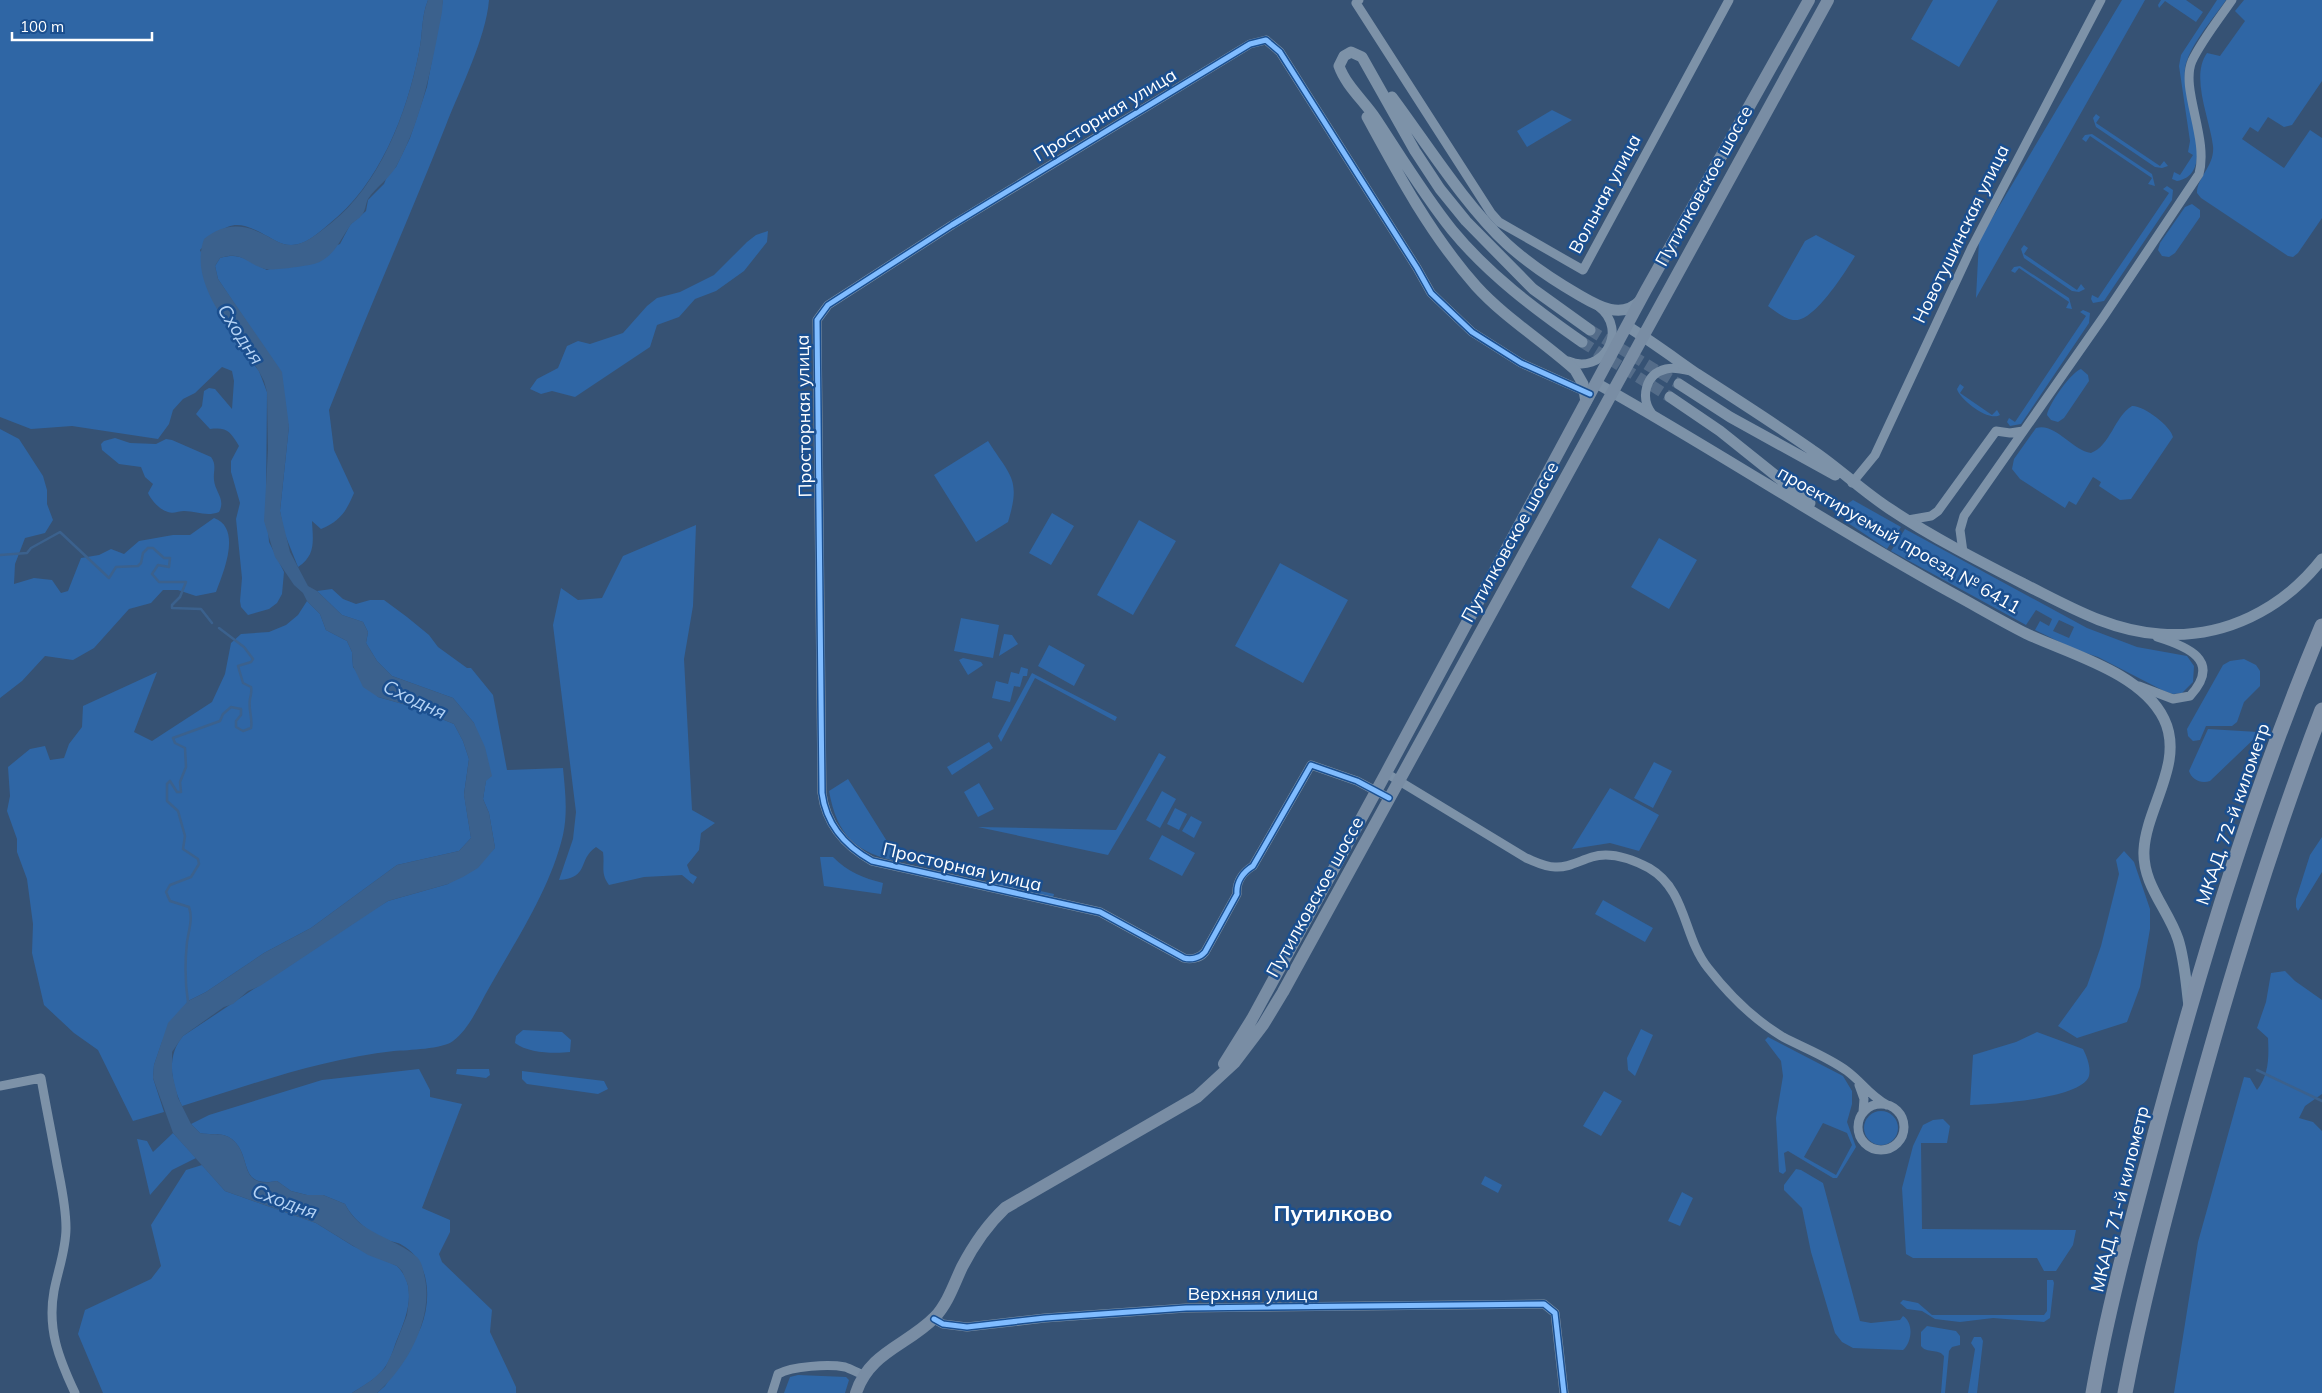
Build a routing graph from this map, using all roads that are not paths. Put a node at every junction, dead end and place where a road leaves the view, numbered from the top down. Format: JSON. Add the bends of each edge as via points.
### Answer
{"nodes":[{"id":1,"x":1360,"y":0,"type":"edge"},
{"id":2,"x":1729,"y":0,"type":"edge"},
{"id":3,"x":1809,"y":0,"type":"edge"},
{"id":4,"x":1828,"y":0,"type":"edge"},
{"id":5,"x":2101,"y":0,"type":"edge"},
{"id":6,"x":2232,"y":0,"type":"edge"},
{"id":7,"x":1364,"y":60,"type":"junction"},
{"id":8,"x":1347,"y":80,"type":"junction"},
{"id":9,"x":1640,"y":301,"type":"junction"},
{"id":10,"x":1598,"y":306,"type":"junction"},
{"id":11,"x":1627,"y":326,"type":"junction"},
{"id":12,"x":1590,"y":330,"type":"tunnel mouth"},
{"id":13,"x":1643,"y":335,"type":"junction"},
{"id":14,"x":1582,"y":342,"type":"tunnel mouth"},
{"id":15,"x":1563,"y":359,"type":"junction"},
{"id":16,"x":1695,"y":372,"type":"junction"},
{"id":17,"x":1596,"y":383,"type":"junction"},
{"id":18,"x":1678,"y":384,"type":"tunnel mouth"},
{"id":19,"x":1612,"y":392,"type":"junction"},
{"id":20,"x":1587,"y":396,"type":"junction"},
{"id":21,"x":1670,"y":397,"type":"tunnel mouth"},
{"id":22,"x":1654,"y":417,"type":"junction"},
{"id":23,"x":2023,"y":431,"type":"junction"},
{"id":24,"x":1856,"y":486,"type":"junction"},
{"id":25,"x":1908,"y":520,"type":"junction"},
{"id":26,"x":1842,"y":530,"type":"junction"},
{"id":27,"x":1964,"y":552,"type":"junction"},
{"id":28,"x":2322,"y":559,"type":"edge"},
{"id":29,"x":2322,"y":626,"type":"edge"},
{"id":30,"x":2145,"y":633,"type":"junction"},
{"id":31,"x":2132,"y":683,"type":"junction"},
{"id":32,"x":2322,"y":710,"type":"edge"},
{"id":33,"x":1386,"y":773,"type":"junction"},
{"id":34,"x":1399,"y":781,"type":"junction"},
{"id":35,"x":1376,"y":791,"type":"junction"},
{"id":36,"x":1389,"y":798,"type":"junction"},
{"id":37,"x":2188,"y":1012,"type":"junction"},
{"id":38,"x":1857,"y":1081,"type":"junction"},
{"id":39,"x":0,"y":1086,"type":"edge"},
{"id":40,"x":1207,"y":1089,"type":"junction"},
{"id":41,"x":1887,"y":1105,"type":"junction"},
{"id":42,"x":1864,"y":1112,"type":"junction"},
{"id":43,"x":934,"y":1319,"type":"junction"},
{"id":44,"x":864,"y":1375,"type":"junction"},
{"id":45,"x":75,"y":1393,"type":"edge"},
{"id":46,"x":772,"y":1393,"type":"edge"},
{"id":47,"x":856,"y":1393,"type":"edge"},
{"id":48,"x":1564,"y":1393,"type":"edge"},
{"id":49,"x":2093,"y":1393,"type":"edge"},
{"id":50,"x":2125,"y":1393,"type":"edge"}],
"edges":[{"from":1,"to":2,"type":"street","name":"Вольная улица","via":[[1356,3],[1491,213],[1500,222],[1583,270]]},
{"from":3,"to":9,"type":"main road","name":"Путилковское шоссе"},
{"from":4,"to":13,"type":"main road","name":"Путилковское шоссе"},
{"from":5,"to":24,"type":"street","name":"Новотушинская улица","via":[[1972,247],[1875,455]]},
{"from":6,"to":23,"type":"street","via":[[2192,61],[2189,74],[2202,152],[2199,174]]},
{"from":7,"to":8,"type":"street","via":[[1355,53],[1344,56],[1339,66]]},
{"from":7,"to":10,"type":"street","via":[[1476,210],[1506,243],[1532,265]]},
{"from":7,"to":12,"type":"street","via":[[1415,150],[1466,221],[1534,290]]},
{"from":8,"to":14,"type":"street","via":[[1453,231],[1525,302]]},
{"from":8,"to":15,"type":"street","via":[[1437,237],[1477,286]]},
{"from":9,"to":10,"type":"street","via":[[1635,307],[1622,311]]},
{"from":9,"to":11,"type":"main road","name":"Путилковское шоссе"},
{"from":10,"to":15,"type":"street","via":[[1608,316],[1613,328],[1612,342],[1606,353],[1583,365]]},
{"from":11,"to":13,"type":"street","name":"проектируемый проезд № 6411"},
{"from":11,"to":17,"type":"main road","name":"Путилковское шоссе"},
{"from":13,"to":16,"type":"street","name":"проектируемый проезд № 6411"},
{"from":13,"to":19,"type":"main road","name":"Путилковское шоссе"},
{"from":15,"to":20,"type":"street","via":[[1580,376]]},
{"from":16,"to":22,"type":"street","name":"проектируемый проезд № 6411","via":[[1668,368],[1652,377],[1645,392],[1648,409]]},
{"from":16,"to":24,"type":"street","name":"проектируемый проезд № 6411","via":[[1814,451]]},
{"from":17,"to":19,"type":"street","name":"проектируемый проезд № 6411"},
{"from":17,"to":20,"type":"main road","name":"Путилковское шоссе"},
{"from":18,"to":24,"type":"street","via":[[1730,417]]},
{"from":19,"to":22,"type":"street","name":"проектируемый проезд № 6411"},
{"from":19,"to":34,"type":"main road","name":"Путилковское шоссе"},
{"from":20,"to":33,"type":"main road","name":"Путилковское шоссе"},
{"from":20,"to":35,"type":"street","name":"Просторная улица","via":[[1520,363],[1472,332],[1431,293],[1280,52],[1266,40],[1250,44],[952,226],[828,305],[817,320],[822,793],[832,823],[848,845],[872,861],[1100,912],[1191,959],[1205,952],[1237,894],[1236,886],[1244,871],[1253,866],[1311,765]]},
{"from":21,"to":26,"type":"street","via":[[1720,431]]},
{"from":22,"to":26,"type":"street","name":"проектируемый проезд № 6411"},
{"from":23,"to":25,"type":"street","via":[[1996,431],[1938,511],[1931,516]]},
{"from":23,"to":27,"type":"street","via":[[1964,516],[1960,530]]},
{"from":24,"to":25,"type":"street","name":"проектируемый проезд № 6411"},
{"from":25,"to":27,"type":"street","name":"проектируемый проезд № 6411"},
{"from":26,"to":31,"type":"street","name":"проектируемый проезд № 6411","via":[[2021,631]]},
{"from":27,"to":30,"type":"street","name":"проектируемый проезд № 6411","via":[[2076,611],[2109,625]]},
{"from":28,"to":30,"type":"street","name":"проектируемый проезд № 6411","via":[[2292,592],[2248,619],[2192,634]]},
{"from":29,"to":37,"type":"highway","name":"МКАД, 72-й километр","via":[[2264,774]]},
{"from":30,"to":31,"type":"street","name":"проектируемый проезд № 6411","via":[[2193,651],[2202,664],[2200,683],[2190,696],[2173,699]]},
{"from":31,"to":37,"type":"street","name":"проектируемый проезд № 6411","via":[[2163,718],[2170,744],[2162,788],[2144,849],[2145,866],[2178,940]]},
{"from":32,"to":50,"type":"highway","via":[[2268,861],[2217,1025],[2177,1173]]},
{"from":33,"to":34,"type":"street"},
{"from":33,"to":35,"type":"main road","name":"Путилковское шоссе"},
{"from":34,"to":36,"type":"main road","name":"Путилковское шоссе"},
{"from":34,"to":38,"type":"street","via":[[1526,858],[1544,865],[1566,867],[1594,856],[1616,855],[1652,870],[1673,890],[1698,953],[1707,967],[1742,1006],[1755,1019],[1846,1071]]},
{"from":35,"to":36,"type":"street","name":"Просторная улица"},
{"from":35,"to":40,"type":"main road","name":"Путилковское шоссе","via":[[1252,1019]]},
{"from":36,"to":40,"type":"main road","name":"Путилковское шоссе","via":[[1263,1025],[1235,1062]]},
{"from":37,"to":49,"type":"highway","name":"МКАД, 71-й километр","via":[[2146,1166]]},
{"from":38,"to":41,"type":"street","via":[[1871,1096]]},
{"from":38,"to":42,"type":"street","via":[[1864,1099]]},
{"from":39,"to":45,"type":"street","via":[[41,1078],[65,1206],[65,1244],[51,1315],[53,1335],[57,1353]]},
{"from":40,"to":43,"type":"main road","name":"Путилковское шоссе","via":[[1173,1112],[1005,1208],[974,1245],[948,1299]]},
{"from":41,"to":42,"type":"street","via":[[1878,1104]]},
{"from":41,"to":42,"type":"street","via":[[1895,1109],[1904,1124],[1898,1141],[1891,1147],[1875,1149],[1864,1142],[1858,1121]]},
{"from":43,"to":44,"type":"main road","name":"Путилковское шоссе","via":[[882,1354]]},
{"from":43,"to":48,"type":"street","name":"Верхняя улица","via":[[943,1324],[967,1327],[1186,1308],[1544,1304],[1555,1314]]},
{"from":44,"to":46,"type":"street","via":[[846,1368],[822,1366],[784,1370],[778,1374]]},
{"from":44,"to":47,"type":"main road","name":"Путилковское шоссе"}]}
